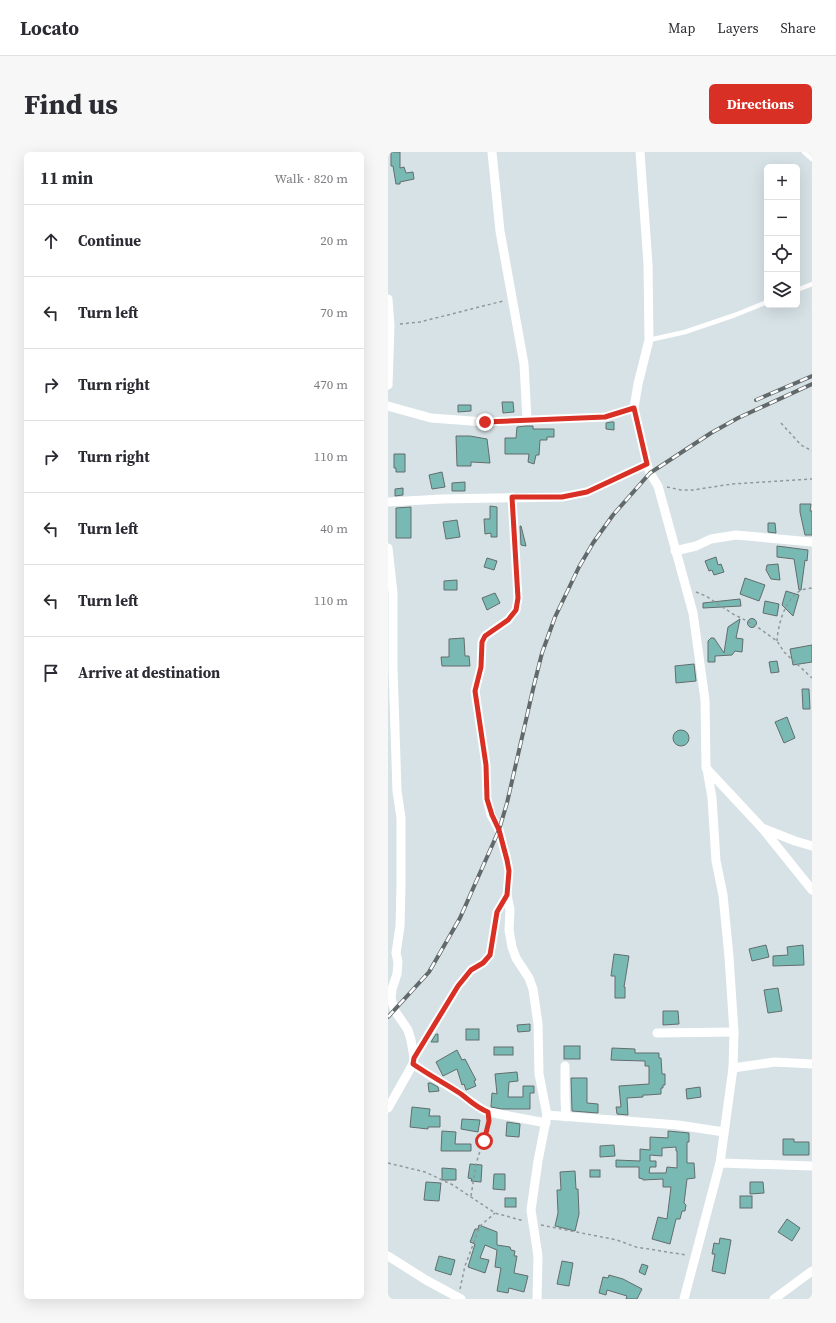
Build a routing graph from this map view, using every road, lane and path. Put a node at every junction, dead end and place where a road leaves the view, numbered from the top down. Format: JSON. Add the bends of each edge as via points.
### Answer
{"nodes":[{"id":1,"x":493,"y":152,"type":"edge"},
{"id":2,"x":640,"y":152,"type":"edge"},
{"id":3,"x":804,"y":152,"type":"edge"},
{"id":4,"x":812,"y":159,"type":"edge"},
{"id":5,"x":812,"y":284,"type":"edge"},
{"id":6,"x":800,"y":289,"type":"edge"},
{"id":7,"x":388,"y":299,"type":"edge"},
{"id":8,"x":511,"y":299,"type":"junction"},
{"id":9,"x":764,"y":303,"type":"edge"},
{"id":10,"x":390,"y":326,"type":"junction"},
{"id":11,"x":649,"y":340,"type":"junction"},
{"id":12,"x":388,"y":386,"type":"edge"},
{"id":13,"x":388,"y":406,"type":"edge"},
{"id":14,"x":634,"y":408,"type":"junction"},
{"id":15,"x":527,"y":420,"type":"junction"},
{"id":16,"x":781,"y":423,"type":"dead end"},
{"id":17,"x":812,"y":451,"type":"edge"},
{"id":18,"x":647,"y":464,"type":"junction"},
{"id":19,"x":812,"y":479,"type":"edge"},
{"id":20,"x":658,"y":486,"type":"junction"},
{"id":21,"x":512,"y":497,"type":"junction"},
{"id":22,"x":388,"y":502,"type":"edge"},
{"id":23,"x":812,"y":542,"type":"edge"},
{"id":24,"x":388,"y":548,"type":"edge"},
{"id":25,"x":675,"y":551,"type":"junction"},
{"id":26,"x":812,"y":588,"type":"edge"},
{"id":27,"x":687,"y":589,"type":"junction"},
{"id":28,"x":777,"y":641,"type":"junction"},
{"id":29,"x":812,"y":678,"type":"edge"},
{"id":30,"x":706,"y":768,"type":"junction"},
{"id":31,"x":762,"y":828,"type":"junction"},
{"id":32,"x":812,"y":846,"type":"edge"},
{"id":33,"x":812,"y":890,"type":"edge"},
{"id":34,"x":507,"y":895,"type":"junction"},
{"id":35,"x":734,"y":1032,"type":"junction"},
{"id":36,"x":657,"y":1033,"type":"dead end"},
{"id":37,"x":414,"y":1061,"type":"junction"},
{"id":38,"x":812,"y":1064,"type":"edge"},
{"id":39,"x":565,"y":1066,"type":"dead end"},
{"id":40,"x":733,"y":1068,"type":"junction"},
{"id":41,"x":388,"y":1108,"type":"edge"},
{"id":42,"x":488,"y":1112,"type":"junction"},
{"id":43,"x":566,"y":1117,"type":"junction"},
{"id":44,"x":546,"y":1119,"type":"junction"},
{"id":45,"x":724,"y":1132,"type":"junction"},
{"id":46,"x":388,"y":1163,"type":"edge"},
{"id":47,"x":720,"y":1163,"type":"junction"},
{"id":48,"x":812,"y":1166,"type":"edge"},
{"id":49,"x":471,"y":1196,"type":"junction"},
{"id":50,"x":495,"y":1213,"type":"junction"},
{"id":51,"x":534,"y":1224,"type":"junction"},
{"id":52,"x":388,"y":1256,"type":"edge"},
{"id":53,"x":696,"y":1256,"type":"junction"},
{"id":54,"x":812,"y":1271,"type":"edge"},
{"id":55,"x":460,"y":1299,"type":"edge"},
{"id":56,"x":537,"y":1299,"type":"edge"},
{"id":57,"x":684,"y":1299,"type":"edge"},
{"id":58,"x":774,"y":1299,"type":"edge"}],
"edges":[{"from":1,"to":8,"type":"street","via":[[500,231]]},
{"from":2,"to":11,"type":"street","via":[[648,264]]},
{"from":3,"to":4,"type":"lane"},
{"from":5,"to":6,"type":"lane"},
{"from":7,"to":10,"type":"street"},
{"from":8,"to":10,"type":"path","via":[[420,322]]},
{"from":8,"to":15,"type":"street","via":[[524,364]]},
{"from":9,"to":11,"type":"lane","via":[[685,332]]},
{"from":10,"to":12,"type":"street"},
{"from":11,"to":14,"type":"street"},
{"from":13,"to":15,"type":"street","via":[[431,418],[485,422]]},
{"from":14,"to":15,"type":"street","via":[[605,417]]},
{"from":14,"to":18,"type":"street"},
{"from":16,"to":17,"type":"path","via":[[801,445]]},
{"from":18,"to":20,"type":"street"},
{"from":18,"to":21,"type":"street","via":[[587,492],[562,497]]},
{"from":19,"to":20,"type":"path","via":[[732,484],[693,490]]},
{"from":20,"to":25,"type":"street"},
{"from":21,"to":22,"type":"street"},
{"from":21,"to":34,"type":"street","via":[[518,598],[516,610],[508,620],[485,636],[475,691],[486,765],[487,799],[499,830],[509,871]]},
{"from":23,"to":25,"type":"street","via":[[736,535],[711,539]]},
{"from":24,"to":37,"type":"street","via":[[393,593],[397,791],[401,818],[400,926],[396,953],[397,974],[391,999],[395,1011],[408,1030]]},
{"from":25,"to":27,"type":"street"},
{"from":26,"to":28,"type":"path","via":[[801,590],[789,603],[778,628]]},
{"from":27,"to":28,"type":"path","via":[[706,596]]},
{"from":27,"to":30,"type":"street","via":[[693,613],[705,700]]},
{"from":28,"to":29,"type":"path","via":[[784,652]]},
{"from":30,"to":31,"type":"street"},
{"from":30,"to":35,"type":"street","via":[[712,798]]},
{"from":31,"to":32,"type":"street"},
{"from":31,"to":33,"type":"street"},
{"from":34,"to":37,"type":"street","via":[[497,912],[490,955],[471,970],[458,986]]},
{"from":34,"to":44,"type":"street","via":[[512,947],[533,989],[538,1024],[538,1074]]},
{"from":35,"to":36,"type":"street"},
{"from":35,"to":40,"type":"street"},
{"from":37,"to":41,"type":"street"},
{"from":37,"to":42,"type":"street","via":[[432,1077]]},
{"from":38,"to":40,"type":"street","via":[[775,1062]]},
{"from":39,"to":43,"type":"street"},
{"from":40,"to":45,"type":"street"},
{"from":42,"to":44,"type":"street"},
{"from":42,"to":49,"type":"path","via":[[489,1121],[476,1164]]},
{"from":43,"to":44,"type":"street"},
{"from":43,"to":45,"type":"street","via":[[678,1125]]},
{"from":44,"to":51,"type":"street","via":[[531,1210]]},
{"from":45,"to":47,"type":"street"},
{"from":46,"to":49,"type":"path","via":[[425,1172]]},
{"from":47,"to":48,"type":"street"},
{"from":47,"to":53,"type":"street"},
{"from":49,"to":50,"type":"path"},
{"from":50,"to":51,"type":"path"},
{"from":50,"to":55,"type":"path","via":[[480,1226],[461,1280]]},
{"from":51,"to":53,"type":"path","via":[[661,1252]]},
{"from":51,"to":56,"type":"street","via":[[538,1256]]},
{"from":52,"to":55,"type":"street"},
{"from":53,"to":57,"type":"street"},
{"from":54,"to":58,"type":"street"}]}
